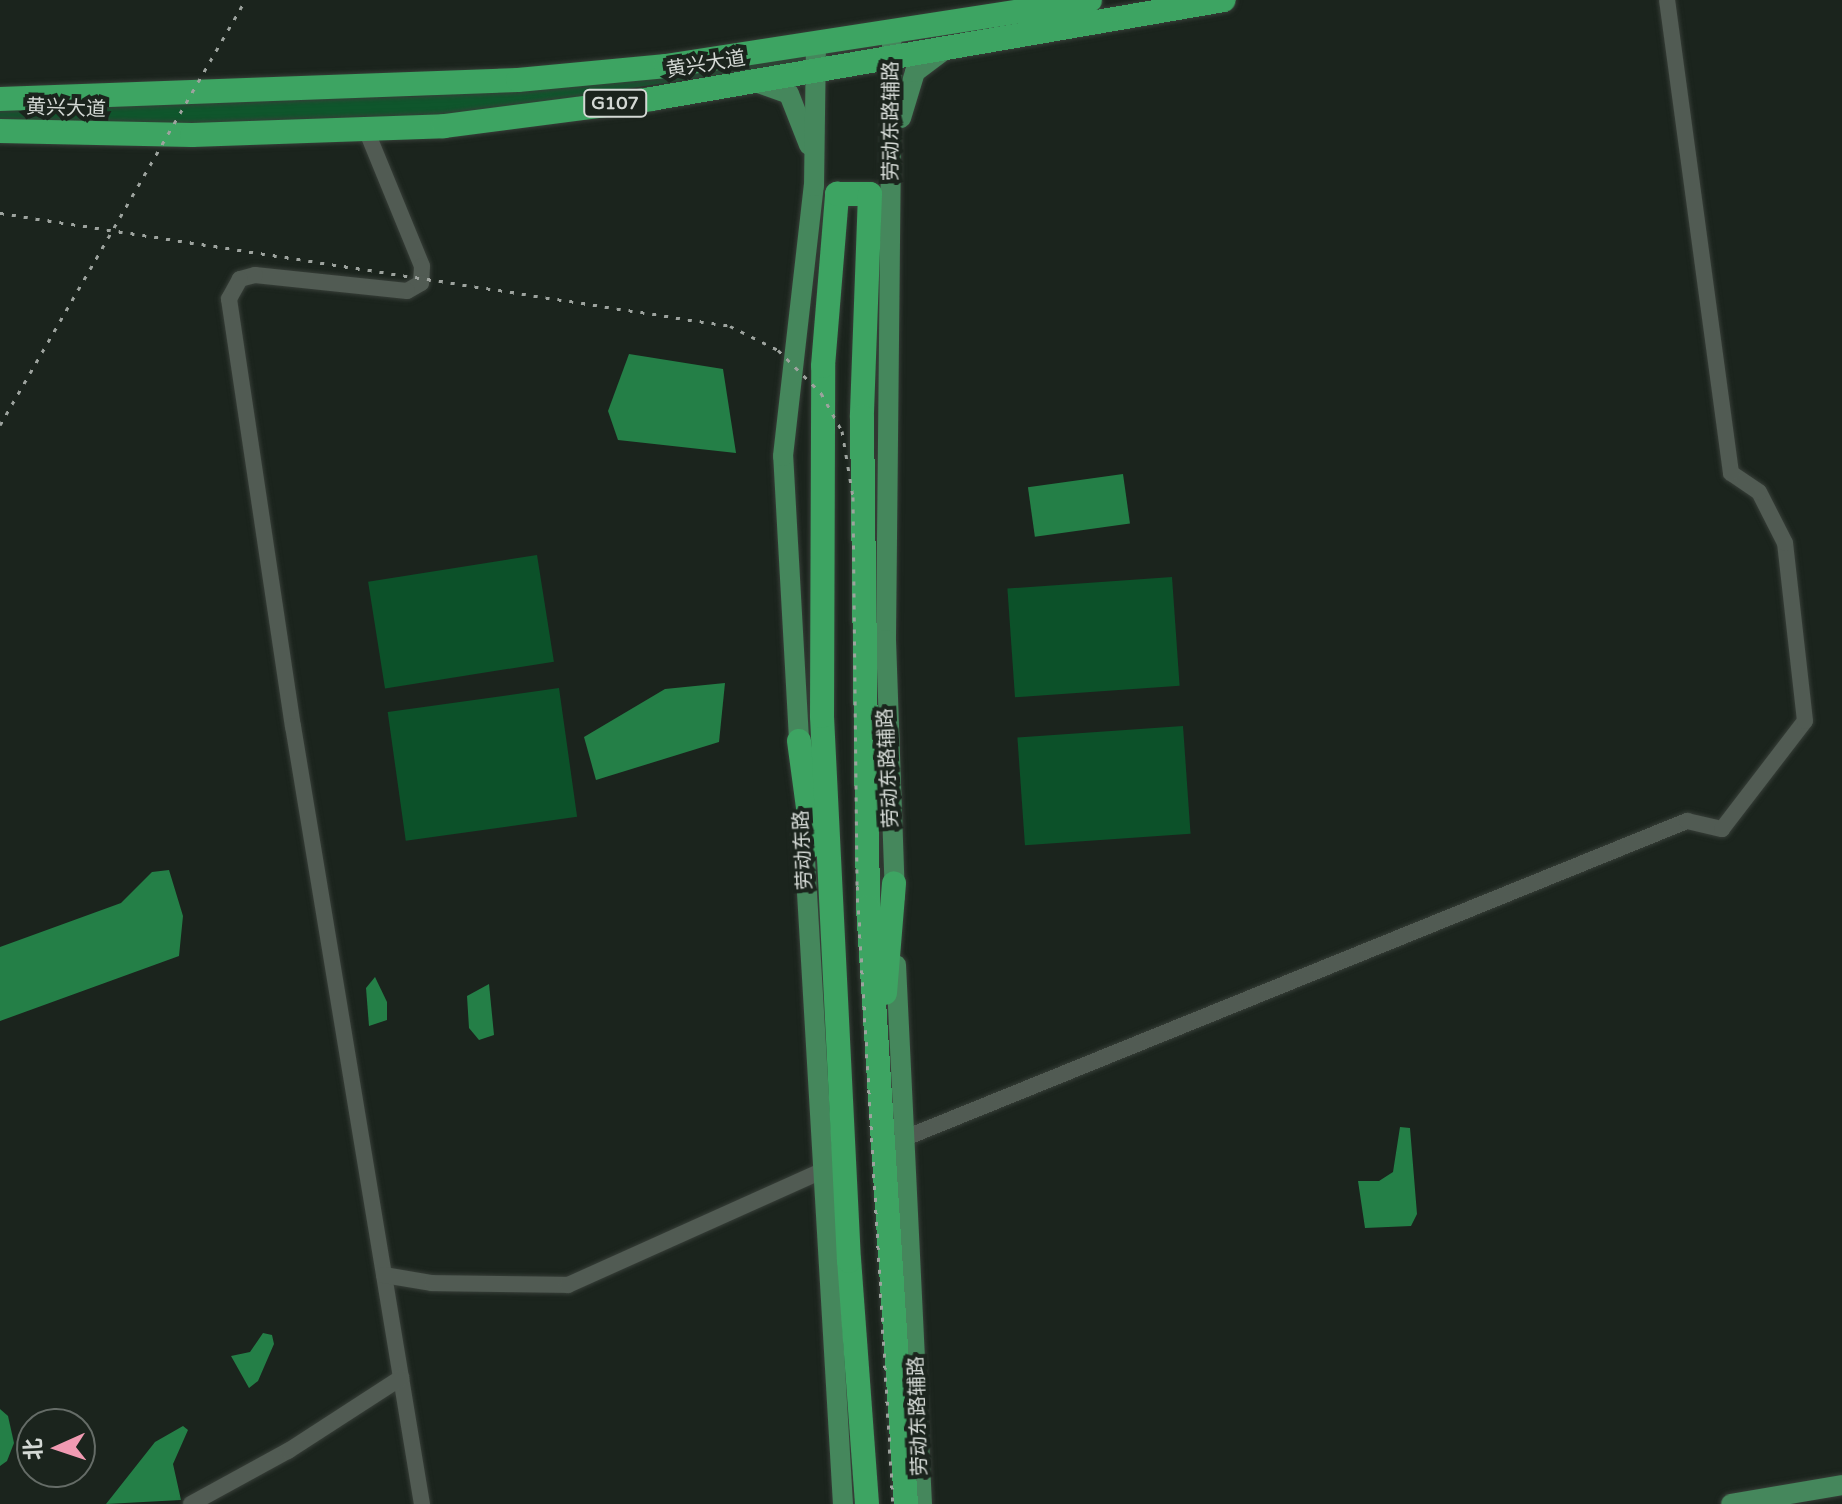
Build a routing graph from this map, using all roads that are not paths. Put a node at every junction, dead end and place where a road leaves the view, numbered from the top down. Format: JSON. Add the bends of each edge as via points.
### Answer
{"nodes":[{"id":1,"x":1090,"y":0,"type":"edge"},
{"id":2,"x":1224,"y":0,"type":"edge"},
{"id":3,"x":1667,"y":0,"type":"edge"},
{"id":4,"x":892,"y":32,"type":"junction"},
{"id":5,"x":816,"y":44,"type":"junction"},
{"id":6,"x":951,"y":47,"type":"junction"},
{"id":7,"x":892,"y":57,"type":"junction"},
{"id":8,"x":816,"y":71,"type":"junction"},
{"id":9,"x":756,"y":82,"type":"junction"},
{"id":10,"x":0,"y":99,"type":"edge"},
{"id":11,"x":0,"y":131,"type":"edge"},
{"id":12,"x":367,"y":132,"type":"junction"},
{"id":13,"x":825,"y":190,"type":"junction"},
{"id":14,"x":893,"y":226,"type":"junction"},
{"id":15,"x":799,"y":741,"type":"junction"},
{"id":16,"x":894,"y":883,"type":"junction"},
{"id":17,"x":839,"y":1069,"type":"junction"},
{"id":18,"x":905,"y":1138,"type":"junction"},
{"id":19,"x":820,"y":1172,"type":"junction"},
{"id":20,"x":881,"y":1175,"type":"junction"},
{"id":21,"x":384,"y":1275,"type":"junction"},
{"id":22,"x":401,"y":1378,"type":"junction"},
{"id":23,"x":1835,"y":1486,"type":"edge"},
{"id":24,"x":191,"y":1504,"type":"edge"},
{"id":25,"x":422,"y":1504,"type":"edge"},
{"id":26,"x":843,"y":1504,"type":"edge"},
{"id":27,"x":867,"y":1504,"type":"edge"},
{"id":28,"x":906,"y":1504,"type":"edge"},
{"id":29,"x":922,"y":1504,"type":"edge"},
{"id":30,"x":1731,"y":1504,"type":"edge"}],
"edges":[{"from":1,"to":4,"type":"highway","name":"黄兴大道","number":"G107"},
{"from":2,"to":6,"type":"highway","name":"黄兴大道","number":"G107"},
{"from":3,"to":18,"type":"street","via":[[1731,473],[1759,492],[1785,543],[1805,721],[1722,829],[1687,821]]},
{"from":4,"to":5,"type":"highway","name":"黄兴大道","number":"G107"},
{"from":4,"to":7,"type":"main road","name":"劳动东路辅路"},
{"from":5,"to":8,"type":"main road"},
{"from":5,"to":10,"type":"highway","name":"黄兴大道","number":"G107","via":[[666,66],[422,87]]},
{"from":6,"to":7,"type":"highway","name":"黄兴大道","number":"G107"},
{"from":6,"to":14,"type":"main road","via":[[924,62],[909,86]]},
{"from":7,"to":8,"type":"highway","name":"黄兴大道","number":"G107"},
{"from":7,"to":14,"type":"main road","name":"劳动东路辅路"},
{"from":8,"to":9,"type":"highway","name":"黄兴大道","number":"G107"},
{"from":8,"to":13,"type":"main road"},
{"from":9,"to":12,"type":"highway","name":"黄兴大道","number":"G107","via":[[524,116]]},
{"from":9,"to":13,"type":"main road","via":[[780,87],[797,106]]},
{"from":11,"to":12,"type":"highway","name":"黄兴大道","number":"G107"},
{"from":12,"to":21,"type":"street","via":[[422,266],[421,283],[407,291],[255,275],[240,279],[229,299]]},
{"from":13,"to":15,"type":"main road","via":[[783,456]]},
{"from":13,"to":17,"type":"highway","name":"劳动东路","via":[[820,631]]},
{"from":13,"to":20,"type":"highway","via":[[870,194],[862,417],[863,711]]},
{"from":14,"to":16,"type":"main road","name":"劳动东路辅路","via":[[886,407],[886,654]]},
{"from":15,"to":17,"type":"highway"},
{"from":15,"to":19,"type":"main road"},
{"from":16,"to":18,"type":"main road","name":"劳动东路辅路"},
{"from":16,"to":20,"type":"highway","via":[[884,1002]]},
{"from":17,"to":27,"type":"highway","name":"劳动东路"},
{"from":18,"to":29,"type":"main road","name":"劳动东路辅路"},
{"from":19,"to":21,"type":"street","via":[[568,1285],[432,1283]]},
{"from":19,"to":26,"type":"main road"},
{"from":20,"to":28,"type":"highway"},
{"from":21,"to":22,"type":"street"},
{"from":22,"to":24,"type":"street","via":[[288,1451]]},
{"from":22,"to":25,"type":"street"},
{"from":23,"to":30,"type":"main road"}]}
